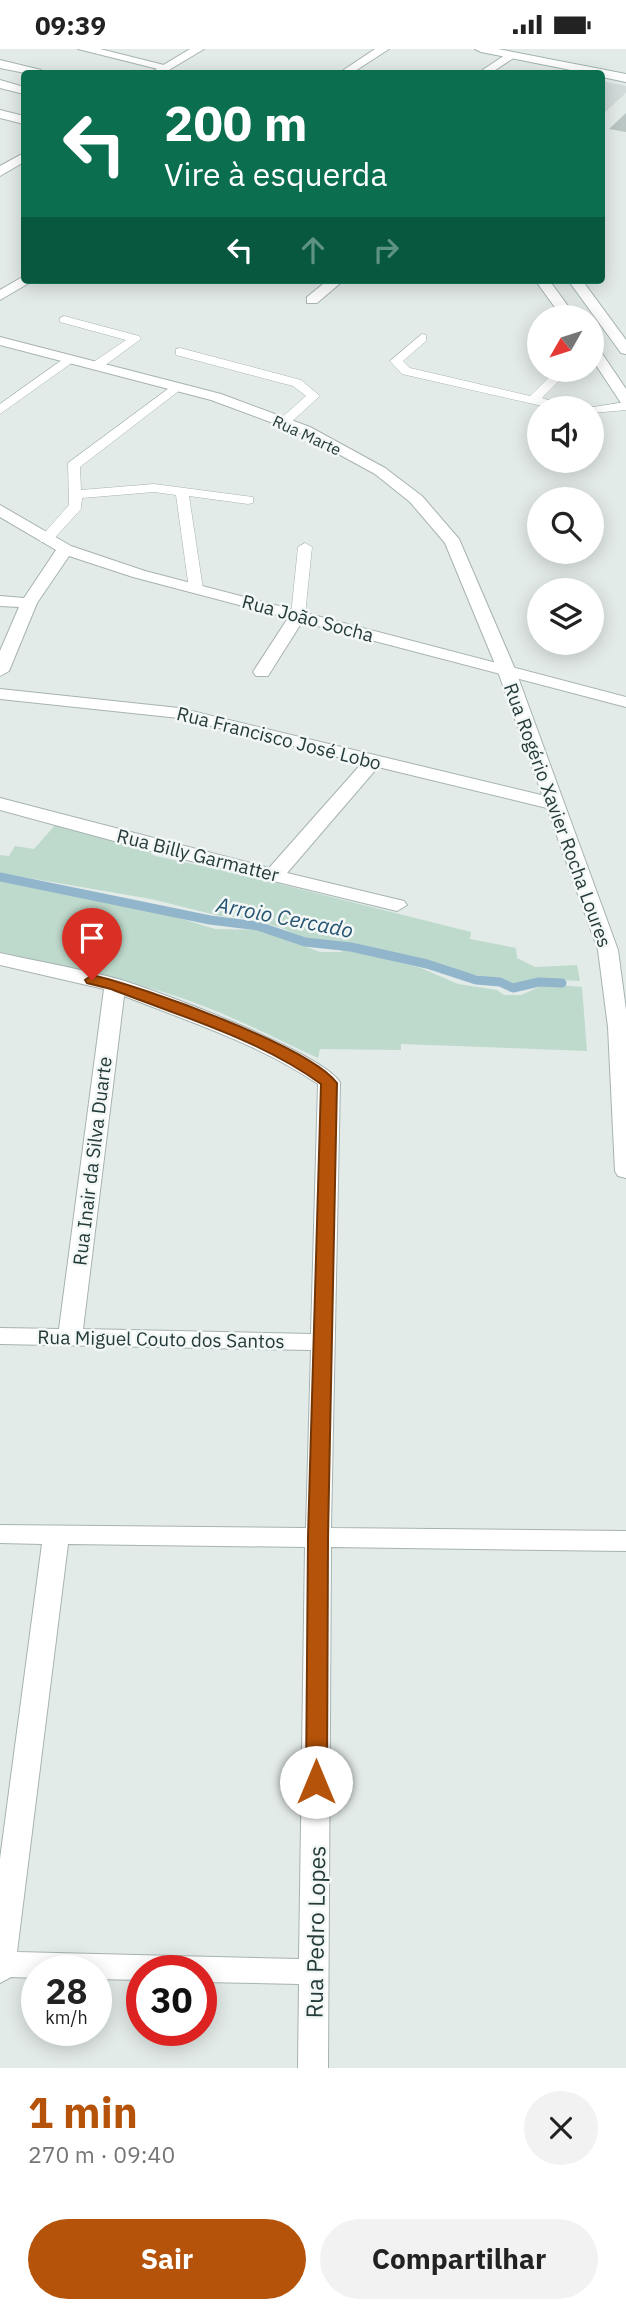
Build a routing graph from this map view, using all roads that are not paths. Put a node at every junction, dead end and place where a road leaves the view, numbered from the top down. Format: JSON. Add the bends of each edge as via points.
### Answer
{"nodes":[{"id":1,"x":89,"y":49,"type":"edge"},
{"id":2,"x":198,"y":49,"type":"edge"},
{"id":3,"x":383,"y":49,"type":"edge"},
{"id":4,"x":481,"y":49,"type":"edge"},
{"id":5,"x":512,"y":55,"type":"junction"},
{"id":6,"x":624,"y":64,"type":"edge"},
{"id":7,"x":3,"y":65,"type":"edge"},
{"id":8,"x":24,"y":70,"type":"edge"},
{"id":9,"x":161,"y":70,"type":"edge"},
{"id":10,"x":350,"y":70,"type":"edge"},
{"id":11,"x":489,"y":70,"type":"edge"},
{"id":12,"x":588,"y":70,"type":"edge"},
{"id":13,"x":605,"y":73,"type":"edge"},
{"id":14,"x":608,"y":74,"type":"junction"},
{"id":15,"x":626,"y":78,"type":"edge"},
{"id":16,"x":0,"y":84,"type":"edge"},
{"id":17,"x":21,"y":90,"type":"edge"},
{"id":18,"x":0,"y":114,"type":"edge"},
{"id":19,"x":21,"y":119,"type":"edge"},
{"id":20,"x":21,"y":159,"type":"edge"},
{"id":21,"x":0,"y":172,"type":"edge"},
{"id":22,"x":21,"y":282,"type":"edge"},
{"id":23,"x":332,"y":284,"type":"edge"},
{"id":24,"x":545,"y":284,"type":"edge"},
{"id":25,"x":578,"y":284,"type":"edge"},
{"id":26,"x":0,"y":296,"type":"edge"},
{"id":27,"x":312,"y":300,"type":"dead end"},
{"id":28,"x":560,"y":305,"type":"edge"},
{"id":29,"x":64,"y":320,"type":"dead end"},
{"id":30,"x":422,"y":338,"type":"dead end"},
{"id":31,"x":0,"y":341,"type":"edge"},
{"id":32,"x":626,"y":350,"type":"edge"},
{"id":33,"x":180,"y":352,"type":"dead end"},
{"id":34,"x":69,"y":359,"type":"junction"},
{"id":35,"x":96,"y":366,"type":"junction"},
{"id":36,"x":604,"y":367,"type":"edge"},
{"id":37,"x":551,"y":382,"type":"edge"},
{"id":38,"x":176,"y":387,"type":"junction"},
{"id":39,"x":537,"y":396,"type":"edge"},
{"id":40,"x":527,"y":399,"type":"edge"},
{"id":41,"x":626,"y":400,"type":"edge"},
{"id":42,"x":626,"y":406,"type":"edge"},
{"id":43,"x":604,"y":408,"type":"edge"},
{"id":44,"x":0,"y":410,"type":"edge"},
{"id":45,"x":284,"y":422,"type":"junction"},
{"id":46,"x":182,"y":493,"type":"junction"},
{"id":47,"x":75,"y":495,"type":"junction"},
{"id":48,"x":248,"y":500,"type":"dead end"},
{"id":49,"x":0,"y":510,"type":"edge"},
{"id":50,"x":46,"y":539,"type":"junction"},
{"id":51,"x":305,"y":547,"type":"dead end"},
{"id":52,"x":65,"y":549,"type":"junction"},
{"id":53,"x":197,"y":589,"type":"junction"},
{"id":54,"x":0,"y":600,"type":"edge"},
{"id":55,"x":29,"y":603,"type":"junction"},
{"id":56,"x":298,"y":615,"type":"junction"},
{"id":57,"x":506,"y":669,"type":"junction"},
{"id":58,"x":0,"y":671,"type":"edge"},
{"id":59,"x":262,"y":672,"type":"dead end"},
{"id":60,"x":0,"y":694,"type":"edge"},
{"id":61,"x":626,"y":702,"type":"edge"},
{"id":62,"x":373,"y":761,"type":"junction"},
{"id":63,"x":0,"y":804,"type":"edge"},
{"id":64,"x":555,"y":804,"type":"junction"},
{"id":65,"x":275,"y":874,"type":"junction"},
{"id":66,"x":397,"y":905,"type":"dead end"},
{"id":67,"x":0,"y":960,"type":"edge"},
{"id":68,"x":115,"y":985,"type":"junction"},
{"id":69,"x":626,"y":1171,"type":"edge"},
{"id":70,"x":0,"y":1336,"type":"edge"},
{"id":71,"x":69,"y":1338,"type":"junction"},
{"id":72,"x":322,"y":1342,"type":"junction"},
{"id":73,"x":0,"y":1534,"type":"edge"},
{"id":74,"x":56,"y":1535,"type":"junction"},
{"id":75,"x":318,"y":1537,"type":"junction"},
{"id":76,"x":626,"y":1541,"type":"edge"},
{"id":77,"x":0,"y":1964,"type":"edge"},
{"id":78,"x":0,"y":1970,"type":"edge"},
{"id":79,"x":314,"y":1972,"type":"junction"},
{"id":80,"x":313,"y":2068,"type":"edge"}],
"edges":[{"from":1,"to":9,"type":"street"},
{"from":2,"to":9,"type":"street"},
{"from":3,"to":10,"type":"street"},
{"from":4,"to":5,"type":"street"},
{"from":5,"to":11,"type":"street"},
{"from":5,"to":12,"type":"street"},
{"from":6,"to":14,"type":"street"},
{"from":7,"to":8,"type":"street"},
{"from":13,"to":14,"type":"street"},
{"from":14,"to":15,"type":"street"},
{"from":16,"to":17,"type":"street"},
{"from":18,"to":19,"type":"street"},
{"from":20,"to":21,"type":"street"},
{"from":22,"to":26,"type":"street"},
{"from":23,"to":27,"type":"street"},
{"from":24,"to":28,"type":"street"},
{"from":25,"to":32,"type":"street"},
{"from":29,"to":35,"type":"lane","via":[[135,339]]},
{"from":30,"to":40,"type":"lane","via":[[396,361],[405,371]]},
{"from":31,"to":34,"type":"street","name":"Rua Marte"},
{"from":33,"to":45,"type":"lane","via":[[296,383],[314,395]]},
{"from":34,"to":35,"type":"street","name":"Rua Marte"},
{"from":34,"to":44,"type":"lane"},
{"from":35,"to":38,"type":"street","name":"Rua Marte"},
{"from":36,"to":41,"type":"street"},
{"from":37,"to":39,"type":"lane"},
{"from":38,"to":45,"type":"street","name":"Rua Marte"},
{"from":38,"to":47,"type":"lane","via":[[73,466]]},
{"from":42,"to":43,"type":"lane"},
{"from":45,"to":57,"type":"street","name":"Rua Marte","via":[[380,471],[416,499],[453,542]]},
{"from":46,"to":47,"type":"lane","via":[[153,488]]},
{"from":46,"to":48,"type":"lane"},
{"from":46,"to":53,"type":"lane"},
{"from":47,"to":50,"type":"lane","via":[[76,506]]},
{"from":49,"to":50,"type":"street","name":"Rua João Socha"},
{"from":50,"to":52,"type":"street","name":"Rua João Socha"},
{"from":51,"to":56,"type":"lane"},
{"from":52,"to":53,"type":"street","name":"Rua João Socha"},
{"from":52,"to":55,"type":"street"},
{"from":53,"to":56,"type":"street","name":"Rua João Socha"},
{"from":54,"to":55,"type":"street"},
{"from":55,"to":58,"type":"street"},
{"from":56,"to":57,"type":"street","name":"Rua João Socha"},
{"from":56,"to":59,"type":"street"},
{"from":57,"to":61,"type":"street","name":"Rua João Socha"},
{"from":57,"to":64,"type":"street","name":"Rua Rogério Xavier Rocha Loures"},
{"from":60,"to":62,"type":"street","name":"Rua Francisco José Lobo","via":[[179,713]]},
{"from":62,"to":64,"type":"street","name":"Rua Francisco José Lobo"},
{"from":62,"to":65,"type":"street"},
{"from":63,"to":65,"type":"street","name":"Rua Billy Garmatter"},
{"from":64,"to":69,"type":"street","name":"Rua Rogério Xavier Rocha Loures","via":[[608,950],[618,1027]]},
{"from":65,"to":66,"type":"street","name":"Rua Billy Garmatter"},
{"from":67,"to":68,"type":"street"},
{"from":68,"to":71,"type":"street","name":"Rua Inair da Silva Duarte"},
{"from":68,"to":72,"type":"street","name":"Rua Pedro Lopes","via":[[263,1043],[329,1083]]},
{"from":70,"to":71,"type":"street","name":"Rua Miguel Couto dos Santos"},
{"from":71,"to":72,"type":"street","name":"Rua Miguel Couto dos Santos"},
{"from":72,"to":75,"type":"street","name":"Rua Pedro Lopes"},
{"from":73,"to":74,"type":"street"},
{"from":74,"to":75,"type":"street"},
{"from":74,"to":77,"type":"street"},
{"from":75,"to":76,"type":"street"},
{"from":75,"to":79,"type":"street","name":"Rua Pedro Lopes"},
{"from":77,"to":78,"type":"street"},
{"from":77,"to":79,"type":"street"},
{"from":79,"to":80,"type":"street","name":"Rua Pedro Lopes"}]}
